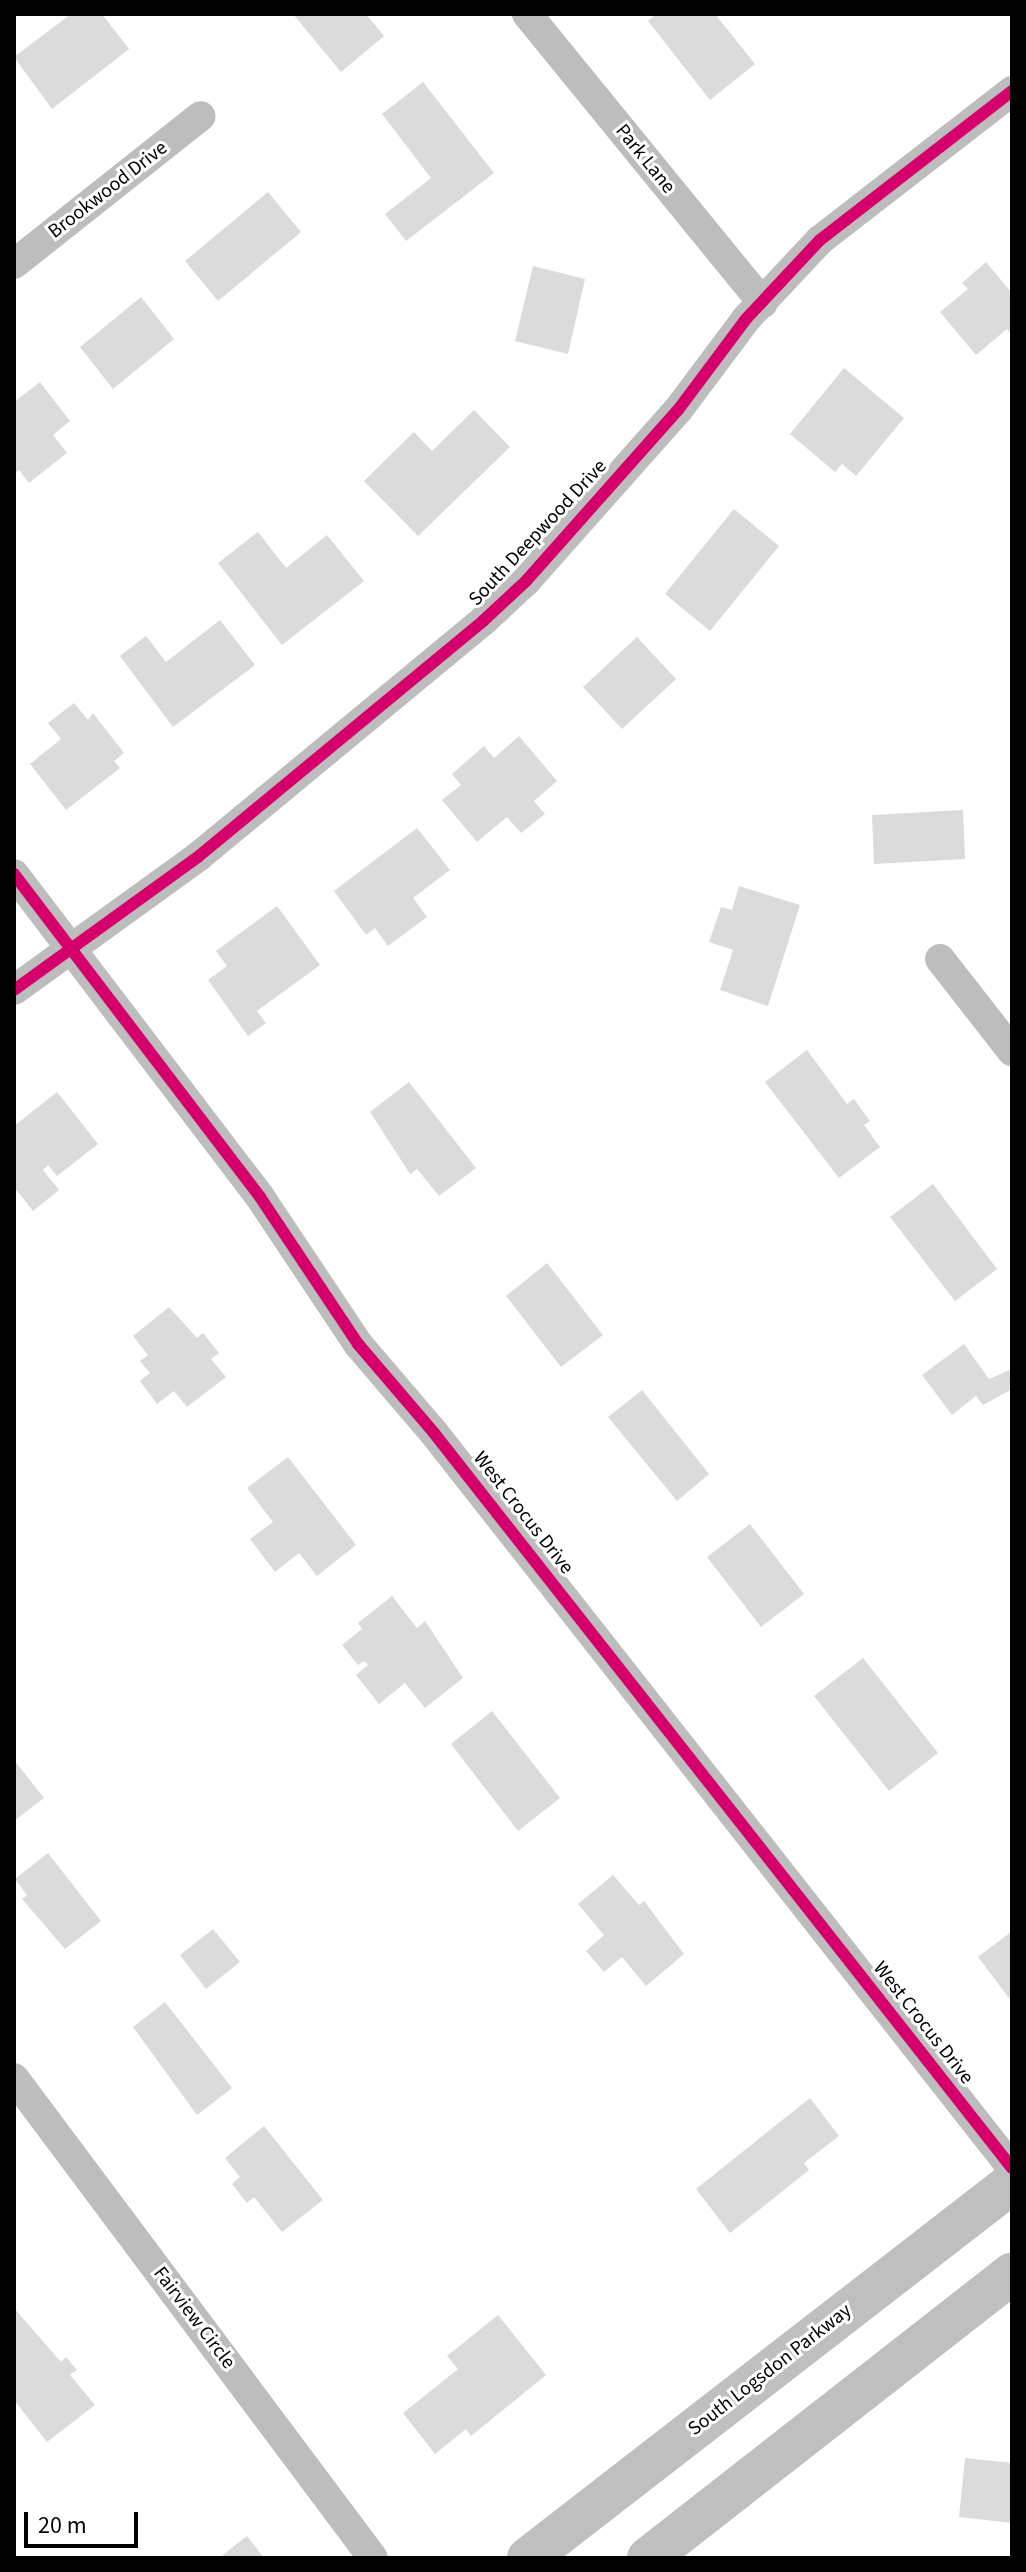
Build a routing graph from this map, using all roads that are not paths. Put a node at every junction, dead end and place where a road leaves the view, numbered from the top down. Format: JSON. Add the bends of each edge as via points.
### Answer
{"nodes":[{"id":1,"x":527,"y":14,"type":"edge"},
{"id":2,"x":1012,"y":91,"type":"edge"},
{"id":3,"x":201,"y":116,"type":"dead end"},
{"id":4,"x":14,"y":264,"type":"edge"},
{"id":5,"x":763,"y":303,"type":"junction"},
{"id":6,"x":14,"y":874,"type":"edge"},
{"id":7,"x":71,"y":946,"type":"junction"},
{"id":8,"x":940,"y":959,"type":"dead end"},
{"id":9,"x":14,"y":990,"type":"edge"},
{"id":10,"x":1012,"y":1051,"type":"edge"},
{"id":11,"x":14,"y":2078,"type":"edge"},
{"id":12,"x":1012,"y":2168,"type":"edge"},
{"id":13,"x":1012,"y":2183,"type":"edge"},
{"id":14,"x":1012,"y":2274,"type":"edge"},
{"id":15,"x":373,"y":2558,"type":"edge"},
{"id":16,"x":528,"y":2558,"type":"edge"},
{"id":17,"x":648,"y":2558,"type":"edge"}],
"edges":[{"from":1,"to":5,"type":"street","name":"Park Lane"},
{"from":2,"to":5,"type":"street","name":"South Deepwood Drive","via":[[820,240]]},
{"from":3,"to":4,"type":"street","name":"Brookwood Drive"},
{"from":5,"to":7,"type":"street","name":"South Deepwood Drive","via":[[678,410],[505,601],[199,856]]},
{"from":6,"to":7,"type":"street","name":"West Crocus Drive"},
{"from":7,"to":9,"type":"street","name":"South Deepwood Drive"},
{"from":7,"to":12,"type":"street","name":"West Crocus Drive","via":[[260,1197],[358,1344],[434,1433]]},
{"from":8,"to":10,"type":"street"},
{"from":11,"to":15,"type":"street","name":"Fairview Circle"},
{"from":13,"to":16,"type":"main road","name":"South Logsdon Parkway"},
{"from":14,"to":17,"type":"main road"}]}
